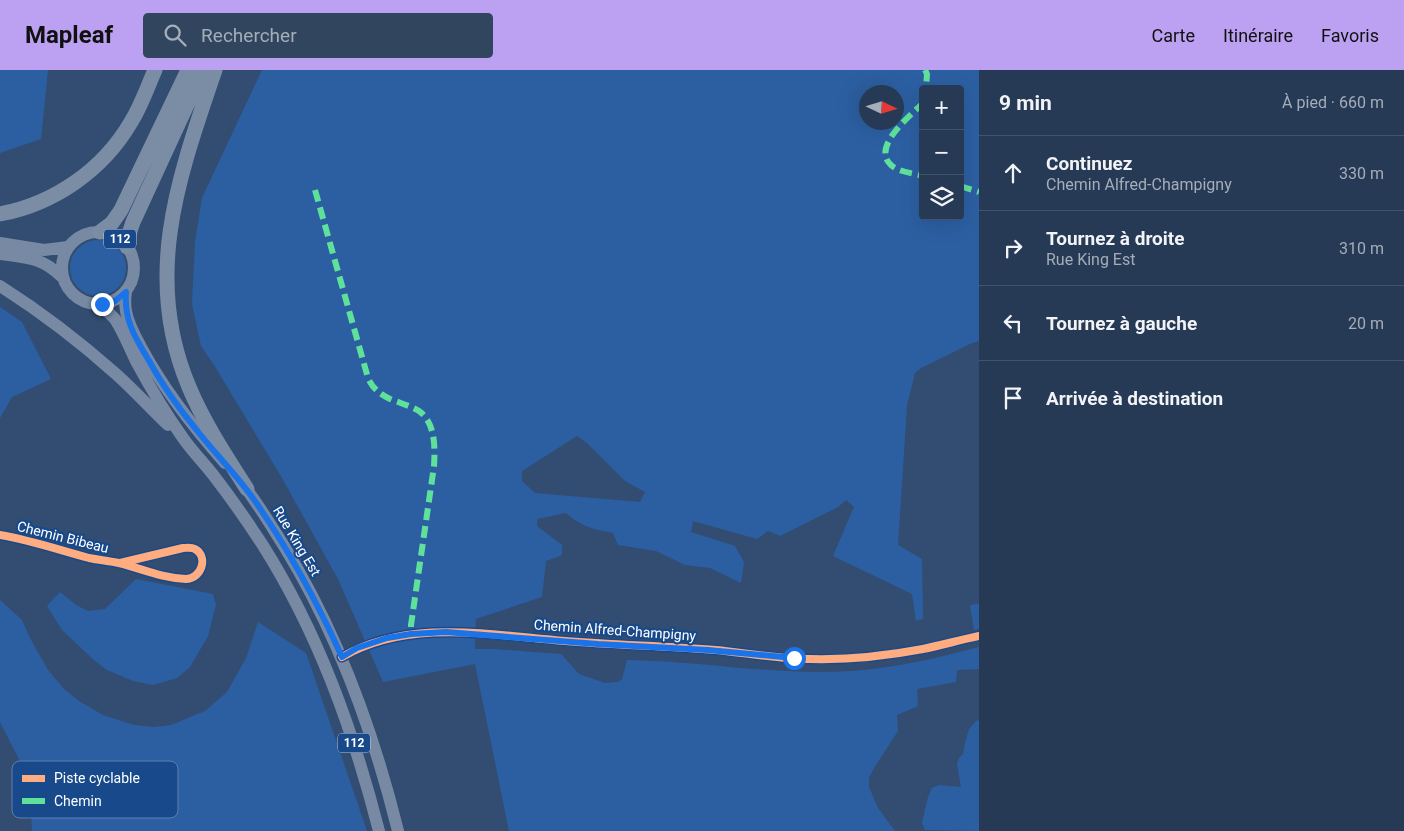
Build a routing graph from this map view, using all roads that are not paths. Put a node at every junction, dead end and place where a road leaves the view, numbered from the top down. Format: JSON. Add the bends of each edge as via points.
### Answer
{"nodes":[{"id":1,"x":155,"y":70,"type":"edge"},
{"id":2,"x":188,"y":70,"type":"edge"},
{"id":3,"x":203,"y":70,"type":"edge"},
{"id":4,"x":215,"y":70,"type":"edge"},
{"id":5,"x":0,"y":214,"type":"edge"},
{"id":6,"x":100,"y":232,"type":"junction"},
{"id":7,"x":0,"y":243,"type":"edge"},
{"id":8,"x":68,"y":247,"type":"junction"},
{"id":9,"x":128,"y":247,"type":"junction"},
{"id":10,"x":0,"y":254,"type":"edge"},
{"id":11,"x":62,"y":277,"type":"junction"},
{"id":12,"x":0,"y":286,"type":"edge"},
{"id":13,"x":126,"y":292,"type":"junction"},
{"id":14,"x":98,"y":305,"type":"junction"},
{"id":15,"x":183,"y":438,"type":"junction"},
{"id":16,"x":247,"y":489,"type":"junction"},
{"id":17,"x":0,"y":535,"type":"edge"},
{"id":18,"x":120,"y":563,"type":"junction"},
{"id":19,"x":979,"y":636,"type":"edge"},
{"id":20,"x":342,"y":657,"type":"junction"},
{"id":21,"x":379,"y":831,"type":"edge"},
{"id":22,"x":398,"y":831,"type":"edge"}],
"edges":[{"from":1,"to":5,"type":"highway","via":[[130,123],[98,164],[56,194]]},
{"from":2,"to":6,"type":"highway","via":[[121,210]]},
{"from":3,"to":9,"type":"highway","via":[[132,222]]},
{"from":4,"to":16,"type":"highway","via":[[175,200],[167,251],[167,298],[174,344],[188,385]]},
{"from":6,"to":8,"type":"main road","number":"112","via":[[84,234]]},
{"from":6,"to":9,"type":"main road","number":"112","via":[[117,237]]},
{"from":7,"to":8,"type":"main road","number":"112","via":[[44,250]]},
{"from":8,"to":11,"type":"main road","via":[[62,263]]},
{"from":9,"to":13,"type":"main road","number":"112","via":[[134,270]]},
{"from":10,"to":11,"type":"main road","number":"112","via":[[41,262]]},
{"from":11,"to":14,"type":"main road","number":"112","via":[[75,296]]},
{"from":12,"to":15,"type":"main road","via":[[92,353]]},
{"from":13,"to":14,"type":"main road","via":[[115,301]]},
{"from":13,"to":16,"type":"main road","name":"Rue King Est","number":"112","via":[[128,319],[154,371],[185,416]]},
{"from":14,"to":15,"type":"main road","number":"112","via":[[117,323],[146,380]]},
{"from":15,"to":21,"type":"main road","number":"112","via":[[245,518],[299,610],[343,711]]},
{"from":16,"to":20,"type":"main road","name":"Rue King Est","number":"112","via":[[292,558]]},
{"from":17,"to":18,"type":"street","name":"Chemin Bibeau"},
{"from":18,"to":18,"type":"street","name":"Chemin Bibeau","via":[[162,576],[189,579],[198,575],[203,560],[193,548],[183,548]]},
{"from":19,"to":20,"type":"street","name":"Chemin Alfred-Champigny","via":[[893,654],[820,659],[426,632],[382,639]]},
{"from":20,"to":22,"type":"main road","name":"Rue King Est","number":"112","via":[[373,742]]}]}
